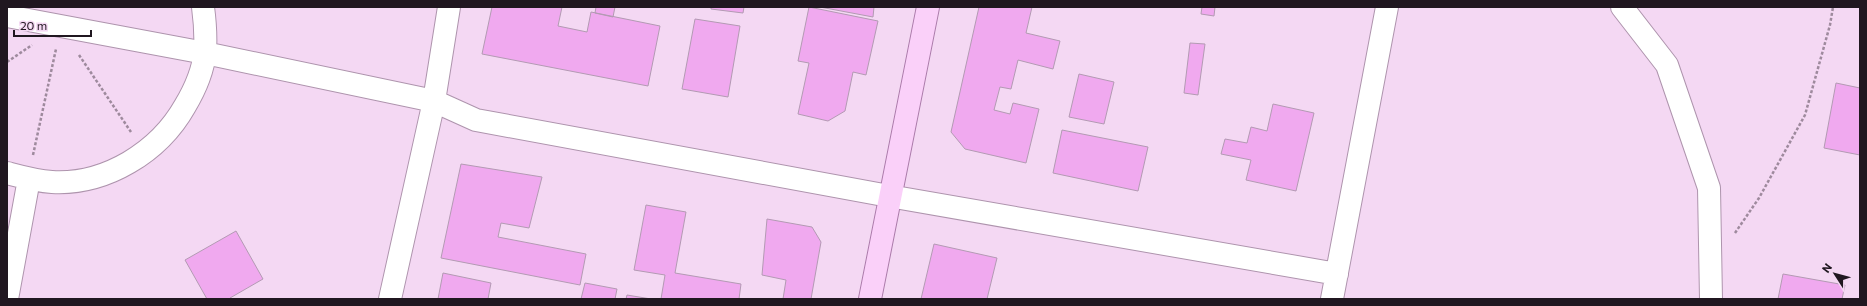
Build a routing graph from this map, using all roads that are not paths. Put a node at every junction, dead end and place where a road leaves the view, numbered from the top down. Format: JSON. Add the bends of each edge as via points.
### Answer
{"nodes":[{"id":1,"x":203,"y":7,"type":"edge"},
{"id":2,"x":449,"y":7,"type":"edge"},
{"id":3,"x":928,"y":7,"type":"edge"},
{"id":4,"x":1387,"y":7,"type":"edge"},
{"id":5,"x":1622,"y":7,"type":"edge"},
{"id":6,"x":7,"y":16,"type":"edge"},
{"id":7,"x":205,"y":54,"type":"junction"},
{"id":8,"x":434,"y":101,"type":"junction"},
{"id":9,"x":7,"y":173,"type":"edge"},
{"id":10,"x":28,"y":179,"type":"junction"},
{"id":11,"x":889,"y":196,"type":"junction"},
{"id":12,"x":1337,"y":274,"type":"junction"},
{"id":13,"x":7,"y":299,"type":"edge"},
{"id":14,"x":390,"y":299,"type":"edge"},
{"id":15,"x":870,"y":299,"type":"edge"},
{"id":16,"x":1332,"y":299,"type":"edge"},
{"id":17,"x":1711,"y":299,"type":"edge"}],
"edges":[{"from":1,"to":7,"type":"street"},
{"from":2,"to":8,"type":"street"},
{"from":3,"to":11,"type":"main road"},
{"from":4,"to":12,"type":"street"},
{"from":5,"to":17,"type":"street","via":[[1667,65],[1709,188]]},
{"from":6,"to":7,"type":"street"},
{"from":7,"to":8,"type":"street"},
{"from":7,"to":10,"type":"street","via":[[191,96],[179,117],[164,136],[145,153],[124,166],[95,176],[53,182]]},
{"from":8,"to":11,"type":"street","via":[[476,120]]},
{"from":8,"to":14,"type":"street"},
{"from":9,"to":10,"type":"street"},
{"from":10,"to":13,"type":"street"},
{"from":11,"to":12,"type":"street"},
{"from":11,"to":15,"type":"main road"},
{"from":12,"to":16,"type":"street"}]}
